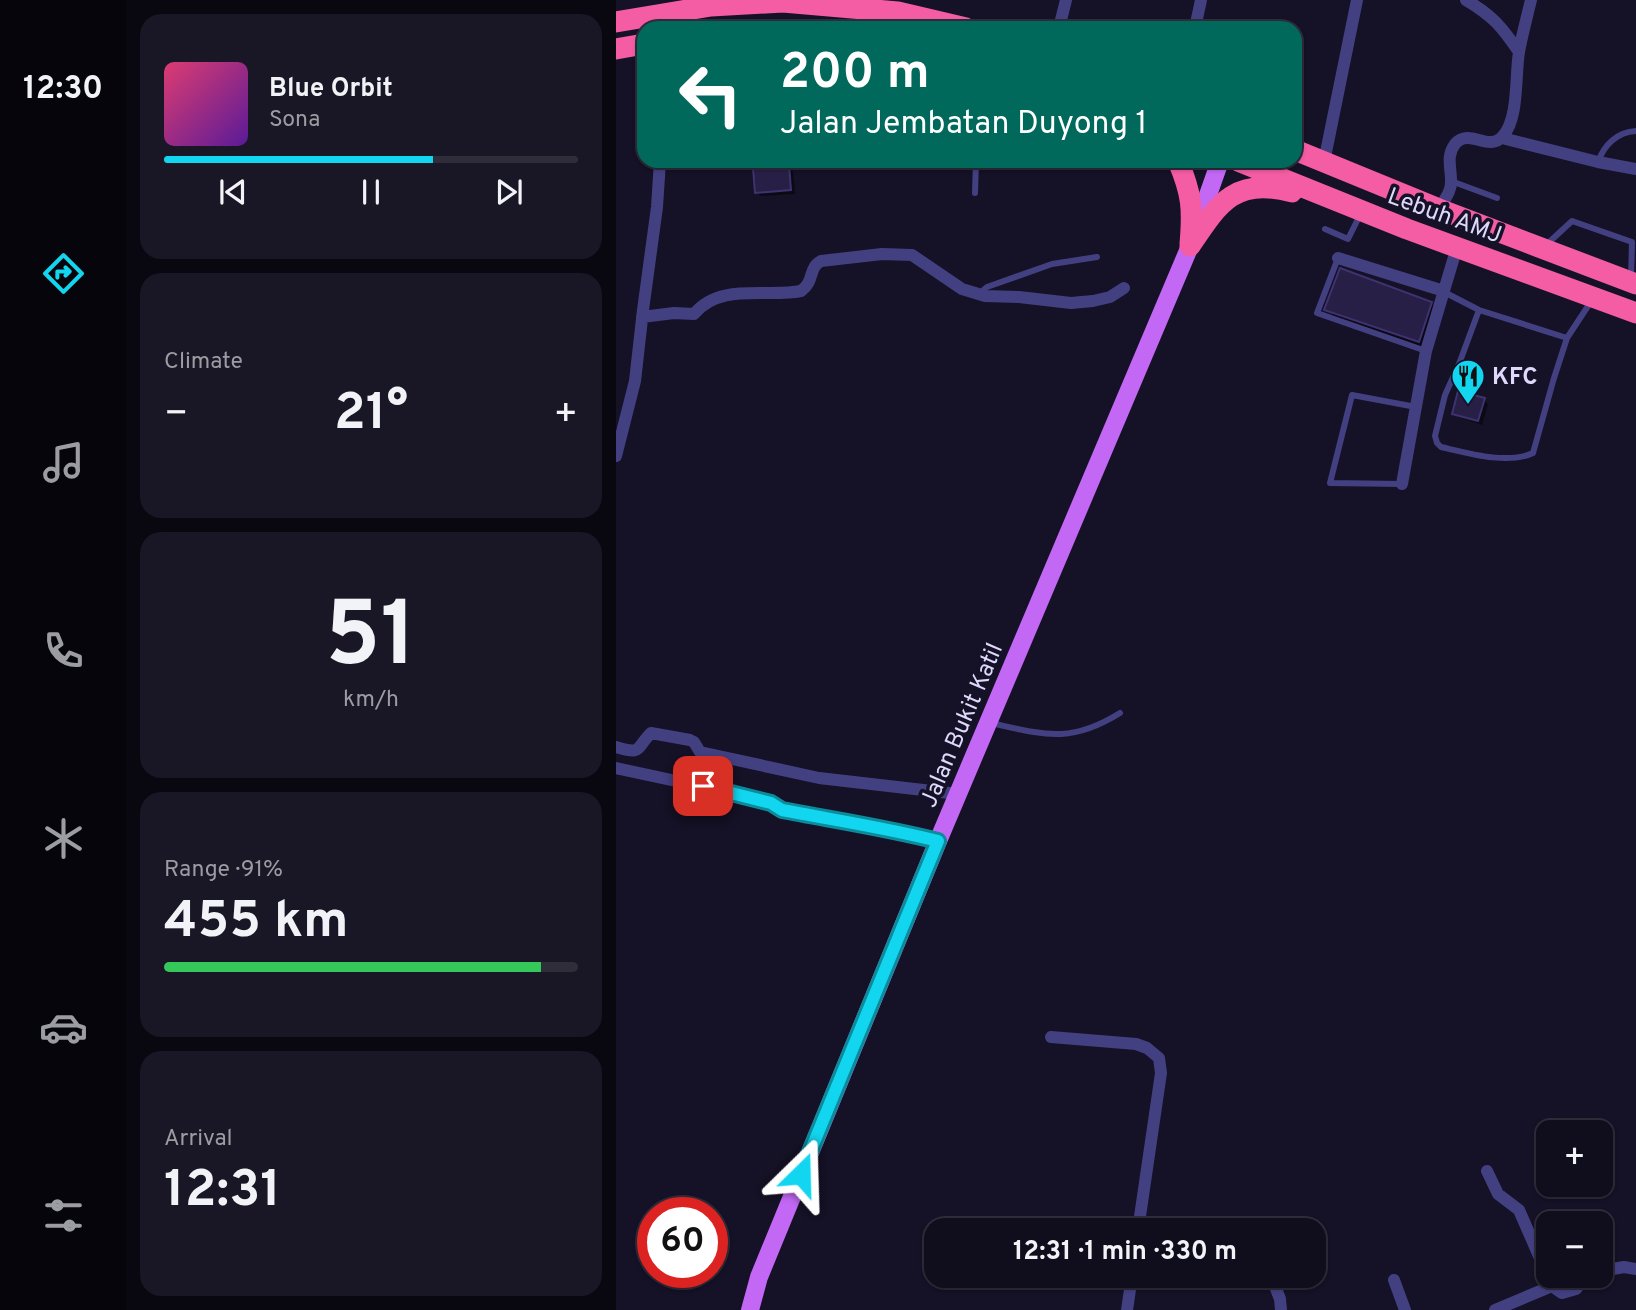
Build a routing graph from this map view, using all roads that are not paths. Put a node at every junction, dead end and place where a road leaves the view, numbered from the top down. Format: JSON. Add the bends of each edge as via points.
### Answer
{"nodes":[{"id":1,"x":1066,"y":0,"type":"edge"},
{"id":2,"x":1201,"y":0,"type":"edge"},
{"id":3,"x":1357,"y":0,"type":"edge"},
{"id":4,"x":1466,"y":0,"type":"edge"},
{"id":5,"x":1531,"y":0,"type":"edge"},
{"id":6,"x":781,"y":1,"type":"edge"},
{"id":7,"x":814,"y":2,"type":"edge"},
{"id":8,"x":898,"y":6,"type":"edge"},
{"id":9,"x":944,"y":21,"type":"edge"},
{"id":10,"x":1061,"y":21,"type":"edge"},
{"id":11,"x":1196,"y":21,"type":"edge"},
{"id":12,"x":616,"y":22,"type":"edge"},
{"id":13,"x":637,"y":46,"type":"edge"},
{"id":14,"x":616,"y":50,"type":"edge"},
{"id":15,"x":1519,"y":52,"type":"junction"},
{"id":16,"x":1636,"y":131,"type":"edge"},
{"id":17,"x":1502,"y":138,"type":"junction"},
{"id":18,"x":1302,"y":153,"type":"edge"},
{"id":19,"x":1324,"y":162,"type":"junction"},
{"id":20,"x":1598,"y":162,"type":"junction"},
{"id":21,"x":660,"y":168,"type":"edge"},
{"id":22,"x":976,"y":168,"type":"edge"},
{"id":23,"x":1181,"y":168,"type":"edge"},
{"id":24,"x":1218,"y":168,"type":"edge"},
{"id":25,"x":1255,"y":168,"type":"edge"},
{"id":26,"x":1636,"y":169,"type":"edge"},
{"id":27,"x":1451,"y":181,"type":"junction"},
{"id":28,"x":975,"y":193,"type":"dead end"},
{"id":29,"x":1497,"y":198,"type":"dead end"},
{"id":30,"x":1439,"y":209,"type":"junction"},
{"id":31,"x":1362,"y":212,"type":"junction"},
{"id":32,"x":1325,"y":229,"type":"dead end"},
{"id":33,"x":1190,"y":246,"type":"junction"},
{"id":34,"x":1457,"y":247,"type":"junction"},
{"id":35,"x":1542,"y":248,"type":"junction"},
{"id":36,"x":1097,"y":257,"type":"dead end"},
{"id":37,"x":1338,"y":258,"type":"joint"},
{"id":38,"x":1634,"y":283,"type":"edge"},
{"id":39,"x":1124,"y":288,"type":"dead end"},
{"id":40,"x":1444,"y":291,"type":"junction"},
{"id":41,"x":978,"y":295,"type":"junction"},
{"id":42,"x":1593,"y":298,"type":"junction"},
{"id":43,"x":1479,"y":310,"type":"junction"},
{"id":44,"x":1636,"y":313,"type":"edge"},
{"id":45,"x":642,"y":317,"type":"junction"},
{"id":46,"x":1567,"y":338,"type":"junction"},
{"id":47,"x":1426,"y":351,"type":"junction"},
{"id":48,"x":1416,"y":407,"type":"junction"},
{"id":49,"x":616,"y":456,"type":"edge"},
{"id":50,"x":1402,"y":484,"type":"joint"},
{"id":51,"x":1120,"y":713,"type":"dead end"},
{"id":52,"x":988,"y":723,"type":"junction"},
{"id":53,"x":616,"y":747,"type":"edge"},
{"id":54,"x":616,"y":768,"type":"edge"},
{"id":55,"x":958,"y":794,"type":"junction"},
{"id":56,"x":938,"y":841,"type":"junction"},
{"id":57,"x":1051,"y":1037,"type":"dead end"},
{"id":58,"x":1487,"y":1171,"type":"dead end"},
{"id":59,"x":1140,"y":1218,"type":"edge"},
{"id":60,"x":1536,"y":1249,"type":"edge"},
{"id":61,"x":1613,"y":1269,"type":"edge"},
{"id":62,"x":1636,"y":1269,"type":"edge"},
{"id":63,"x":1394,"y":1280,"type":"dead end"},
{"id":64,"x":1130,"y":1288,"type":"edge"},
{"id":65,"x":1276,"y":1288,"type":"edge"},
{"id":66,"x":1547,"y":1288,"type":"edge"},
{"id":67,"x":1555,"y":1288,"type":"edge"},
{"id":68,"x":1577,"y":1288,"type":"edge"},
{"id":69,"x":751,"y":1310,"type":"edge"},
{"id":70,"x":1127,"y":1310,"type":"edge"},
{"id":71,"x":1281,"y":1310,"type":"edge"},
{"id":72,"x":1405,"y":1310,"type":"edge"},
{"id":73,"x":1495,"y":1310,"type":"edge"}],
"edges":[{"from":1,"to":10,"type":"street"},
{"from":2,"to":11,"type":"street"},
{"from":3,"to":19,"type":"street"},
{"from":4,"to":15,"type":"street","via":[[1497,21]]},
{"from":5,"to":15,"type":"street"},
{"from":6,"to":7,"type":"highway"},
{"from":6,"to":12,"type":"highway","via":[[711,6]]},
{"from":7,"to":8,"type":"highway"},
{"from":8,"to":9,"type":"highway"},
{"from":13,"to":14,"type":"highway"},
{"from":15,"to":17,"type":"street","via":[[1512,117]]},
{"from":16,"to":20,"type":"lane","via":[[1617,137]]},
{"from":17,"to":20,"type":"street"},
{"from":17,"to":27,"type":"street","via":[[1493,142],[1462,138],[1449,158]]},
{"from":18,"to":19,"type":"highway","name":"Lebuh AMJ"},
{"from":19,"to":30,"type":"highway","name":"Lebuh AMJ"},
{"from":20,"to":26,"type":"street"},
{"from":21,"to":45,"type":"street"},
{"from":22,"to":28,"type":"lane"},
{"from":23,"to":33,"type":"highway","via":[[1191,195]]},
{"from":24,"to":33,"type":"main road","name":"Jalan Bukit Katil"},
{"from":25,"to":31,"type":"highway","name":"Lebuh AMJ"},
{"from":27,"to":29,"type":"lane"},
{"from":27,"to":30,"type":"street"},
{"from":30,"to":35,"type":"highway","name":"Lebuh AMJ"},
{"from":31,"to":32,"type":"lane","via":[[1348,239]]},
{"from":31,"to":33,"type":"highway","via":[[1282,189],[1250,188],[1219,205]]},
{"from":31,"to":34,"type":"highway","name":"Lebuh AMJ"},
{"from":33,"to":52,"type":"main road","name":"Jalan Bukit Katil"},
{"from":34,"to":40,"type":"street"},
{"from":34,"to":42,"type":"highway","name":"Lebuh AMJ"},
{"from":35,"to":38,"type":"highway","name":"Lebuh AMJ"},
{"from":35,"to":38,"type":"lane","via":[[1572,221],[1632,242]]},
{"from":36,"to":41,"type":"lane","via":[[1052,264],[987,287]]},
{"from":37,"to":40,"type":"street"},
{"from":37,"to":47,"type":"lane","via":[[1317,313]]},
{"from":39,"to":41,"type":"street","via":[[1093,302]]},
{"from":40,"to":43,"type":"lane"},
{"from":40,"to":47,"type":"street"},
{"from":41,"to":45,"type":"street","via":[[912,255],[882,254],[816,263],[809,285],[801,291],[735,293],[694,314]]},
{"from":42,"to":44,"type":"highway","name":"Lebuh AMJ"},
{"from":42,"to":46,"type":"lane"},
{"from":43,"to":46,"type":"lane"},
{"from":43,"to":46,"type":"lane","via":[[1446,396],[1435,436],[1441,447],[1499,457],[1533,453]]},
{"from":45,"to":49,"type":"street","via":[[635,381]]},
{"from":47,"to":48,"type":"street"},
{"from":48,"to":50,"type":"street"},
{"from":48,"to":50,"type":"lane","via":[[1352,395],[1330,483]]},
{"from":51,"to":52,"type":"lane","via":[[1072,734],[1034,733]]},
{"from":52,"to":55,"type":"main road","name":"Jalan Bukit Katil"},
{"from":53,"to":55,"type":"street","via":[[640,749],[651,733],[690,740],[700,752],[819,778]]},
{"from":54,"to":56,"type":"street","via":[[746,796],[782,810]]},
{"from":55,"to":56,"type":"main road","name":"Jalan Bukit Katil"},
{"from":56,"to":69,"type":"main road","name":"Jalan Bukit Katil","via":[[759,1277]]},
{"from":57,"to":59,"type":"street","via":[[1136,1044],[1159,1058],[1161,1073]]},
{"from":58,"to":60,"type":"street","via":[[1498,1194],[1519,1210]]},
{"from":61,"to":62,"type":"street"},
{"from":63,"to":72,"type":"street"},
{"from":64,"to":70,"type":"street"},
{"from":65,"to":71,"type":"street"},
{"from":66,"to":73,"type":"street"},
{"from":67,"to":68,"type":"street","via":[[1562,1293]]}]}
